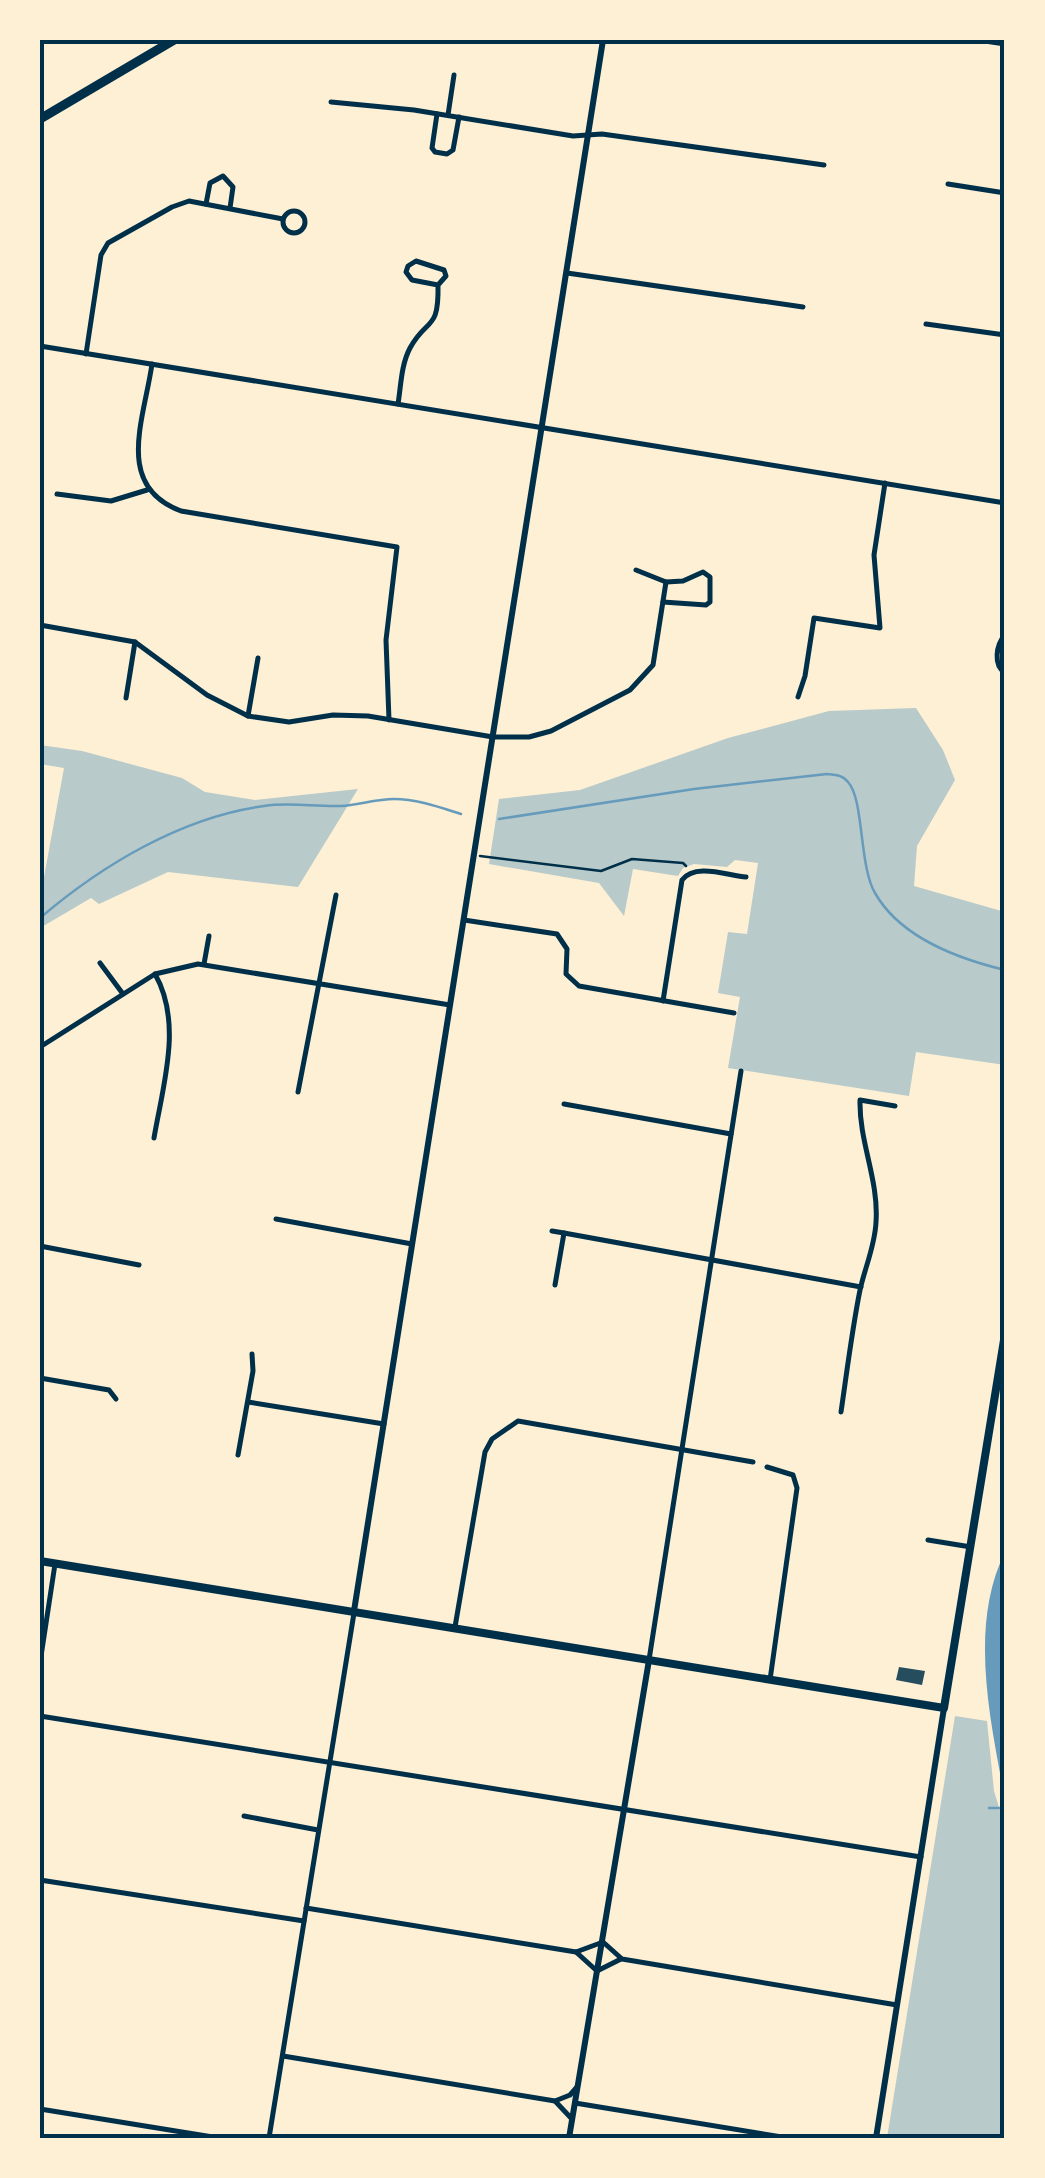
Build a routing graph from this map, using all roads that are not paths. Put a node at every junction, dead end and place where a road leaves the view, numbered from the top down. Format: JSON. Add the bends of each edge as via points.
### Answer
{"nodes":[{"id":1,"x":174,"y":40,"type":"edge"},
{"id":2,"x":603,"y":40,"type":"edge"},
{"id":3,"x":978,"y":40,"type":"edge"},
{"id":4,"x":1005,"y":44,"type":"edge"},
{"id":5,"x":454,"y":76,"type":"dead end"},
{"id":6,"x":331,"y":102,"type":"dead end"},
{"id":7,"x":437,"y":114,"type":"junction"},
{"id":8,"x":448,"y":115,"type":"junction"},
{"id":9,"x":44,"y":116,"type":"edge"},
{"id":10,"x":458,"y":117,"type":"junction"},
{"id":11,"x":588,"y":136,"type":"junction"},
{"id":12,"x":824,"y":165,"type":"dead end"},
{"id":13,"x":948,"y":184,"type":"dead end"},
{"id":14,"x":1005,"y":193,"type":"edge"},
{"id":15,"x":206,"y":204,"type":"junction"},
{"id":16,"x":230,"y":208,"type":"junction"},
{"id":17,"x":283,"y":219,"type":"junction"},
{"id":18,"x":567,"y":273,"type":"junction"},
{"id":19,"x":438,"y":285,"type":"junction"},
{"id":20,"x":803,"y":307,"type":"dead end"},
{"id":21,"x":926,"y":324,"type":"dead end"},
{"id":22,"x":1005,"y":336,"type":"edge"},
{"id":23,"x":40,"y":346,"type":"edge"},
{"id":24,"x":86,"y":354,"type":"junction"},
{"id":25,"x":152,"y":364,"type":"junction"},
{"id":26,"x":398,"y":404,"type":"junction"},
{"id":27,"x":543,"y":429,"type":"junction"},
{"id":28,"x":886,"y":483,"type":"junction"},
{"id":29,"x":147,"y":490,"type":"junction"},
{"id":30,"x":57,"y":494,"type":"dead end"},
{"id":31,"x":1005,"y":503,"type":"edge"},
{"id":32,"x":636,"y":570,"type":"dead end"},
{"id":33,"x":666,"y":582,"type":"junction"},
{"id":34,"x":663,"y":602,"type":"junction"},
{"id":35,"x":40,"y":625,"type":"edge"},
{"id":36,"x":1005,"y":635,"type":"edge"},
{"id":37,"x":135,"y":642,"type":"junction"},
{"id":38,"x":258,"y":658,"type":"dead end"},
{"id":39,"x":1005,"y":673,"type":"edge"},
{"id":40,"x":798,"y":697,"type":"dead end"},
{"id":41,"x":126,"y":698,"type":"dead end"},
{"id":42,"x":248,"y":716,"type":"junction"},
{"id":43,"x":389,"y":720,"type":"junction"},
{"id":44,"x":492,"y":736,"type":"junction"},
{"id":45,"x":746,"y":878,"type":"dead end"},
{"id":46,"x":336,"y":895,"type":"dead end"},
{"id":47,"x":464,"y":920,"type":"junction"},
{"id":48,"x":209,"y":936,"type":"dead end"},
{"id":49,"x":100,"y":963,"type":"dead end"},
{"id":50,"x":204,"y":964,"type":"junction"},
{"id":51,"x":156,"y":974,"type":"junction"},
{"id":52,"x":321,"y":984,"type":"junction"},
{"id":53,"x":123,"y":994,"type":"junction"},
{"id":54,"x":662,"y":1001,"type":"junction"},
{"id":55,"x":450,"y":1005,"type":"junction"},
{"id":56,"x":734,"y":1013,"type":"dead end"},
{"id":57,"x":40,"y":1047,"type":"edge"},
{"id":58,"x":741,"y":1072,"type":"dead end"},
{"id":59,"x":298,"y":1092,"type":"dead end"},
{"id":60,"x":564,"y":1104,"type":"dead end"},
{"id":61,"x":895,"y":1106,"type":"dead end"},
{"id":62,"x":731,"y":1134,"type":"junction"},
{"id":63,"x":154,"y":1138,"type":"dead end"},
{"id":64,"x":276,"y":1219,"type":"dead end"},
{"id":65,"x":552,"y":1231,"type":"dead end"},
{"id":66,"x":564,"y":1233,"type":"junction"},
{"id":67,"x":412,"y":1244,"type":"junction"},
{"id":68,"x":40,"y":1246,"type":"edge"},
{"id":69,"x":712,"y":1257,"type":"junction"},
{"id":70,"x":139,"y":1265,"type":"dead end"},
{"id":71,"x":555,"y":1285,"type":"dead end"},
{"id":72,"x":861,"y":1286,"type":"junction"},
{"id":73,"x":1005,"y":1334,"type":"edge"},
{"id":74,"x":252,"y":1354,"type":"dead end"},
{"id":75,"x":40,"y":1378,"type":"edge"},
{"id":76,"x":116,"y":1398,"type":"dead end"},
{"id":77,"x":248,"y":1402,"type":"junction"},
{"id":78,"x":840,"y":1412,"type":"dead end"},
{"id":79,"x":384,"y":1424,"type":"junction"},
{"id":80,"x":682,"y":1450,"type":"junction"},
{"id":81,"x":238,"y":1455,"type":"dead end"},
{"id":82,"x":753,"y":1462,"type":"dead end"},
{"id":83,"x":767,"y":1467,"type":"dead end"},
{"id":84,"x":928,"y":1540,"type":"dead end"},
{"id":85,"x":971,"y":1547,"type":"junction"},
{"id":86,"x":40,"y":1562,"type":"edge"},
{"id":87,"x":56,"y":1564,"type":"junction"},
{"id":88,"x":354,"y":1611,"type":"junction"},
{"id":89,"x":455,"y":1628,"type":"junction"},
{"id":90,"x":649,"y":1660,"type":"junction"},
{"id":91,"x":40,"y":1663,"type":"edge"},
{"id":92,"x":770,"y":1680,"type":"junction"},
{"id":93,"x":944,"y":1708,"type":"junction"},
{"id":94,"x":40,"y":1716,"type":"edge"},
{"id":95,"x":330,"y":1761,"type":"junction"},
{"id":96,"x":625,"y":1809,"type":"junction"},
{"id":97,"x":244,"y":1816,"type":"dead end"},
{"id":98,"x":318,"y":1830,"type":"junction"},
{"id":99,"x":921,"y":1858,"type":"junction"},
{"id":100,"x":40,"y":1880,"type":"edge"},
{"id":101,"x":306,"y":1908,"type":"junction"},
{"id":102,"x":304,"y":1921,"type":"junction"},
{"id":103,"x":603,"y":1942,"type":"junction"},
{"id":104,"x":576,"y":1952,"type":"junction"},
{"id":105,"x":622,"y":1958,"type":"junction"},
{"id":106,"x":596,"y":1971,"type":"junction"},
{"id":107,"x":897,"y":2005,"type":"junction"},
{"id":108,"x":283,"y":2056,"type":"junction"},
{"id":109,"x":577,"y":2088,"type":"junction"},
{"id":110,"x":555,"y":2101,"type":"junction"},
{"id":111,"x":574,"y":2103,"type":"junction"},
{"id":112,"x":40,"y":2109,"type":"edge"},
{"id":113,"x":572,"y":2120,"type":"junction"},
{"id":114,"x":218,"y":2138,"type":"edge"},
{"id":115,"x":269,"y":2138,"type":"edge"},
{"id":116,"x":569,"y":2138,"type":"edge"},
{"id":117,"x":788,"y":2138,"type":"edge"},
{"id":118,"x":876,"y":2138,"type":"edge"}],
"edges":[{"from":1,"to":9,"type":"main road"},
{"from":2,"to":11,"type":"street"},
{"from":3,"to":4,"type":"street"},
{"from":5,"to":8,"type":"street"},
{"from":6,"to":7,"type":"street"},
{"from":7,"to":8,"type":"street"},
{"from":7,"to":10,"type":"street","via":[[432,148],[447,154]]},
{"from":8,"to":10,"type":"street"},
{"from":10,"to":11,"type":"street"},
{"from":11,"to":12,"type":"street"},
{"from":11,"to":18,"type":"street"},
{"from":13,"to":14,"type":"street"},
{"from":15,"to":16,"type":"street"},
{"from":15,"to":16,"type":"street","via":[[210,183],[223,176],[233,187]]},
{"from":15,"to":24,"type":"street","via":[[172,207],[108,243]]},
{"from":16,"to":17,"type":"street"},
{"from":17,"to":17,"type":"street","via":[[290,233],[305,224],[296,211]]},
{"from":18,"to":20,"type":"street"},
{"from":18,"to":27,"type":"street"},
{"from":19,"to":19,"type":"street","via":[[446,276],[442,267],[416,261],[408,266],[412,280]]},
{"from":19,"to":26,"type":"street","via":[[437,313],[411,346]]},
{"from":21,"to":22,"type":"street"},
{"from":23,"to":24,"type":"street"},
{"from":24,"to":25,"type":"street"},
{"from":25,"to":26,"type":"street"},
{"from":25,"to":29,"type":"street","via":[[138,452]]},
{"from":26,"to":27,"type":"street"},
{"from":27,"to":28,"type":"street"},
{"from":27,"to":44,"type":"street"},
{"from":28,"to":31,"type":"street"},
{"from":28,"to":40,"type":"street","via":[[874,555],[880,628],[814,618]]},
{"from":29,"to":30,"type":"street","via":[[111,501]]},
{"from":29,"to":43,"type":"street","via":[[181,511],[396,547],[386,640]]},
{"from":32,"to":33,"type":"street"},
{"from":33,"to":34,"type":"street"},
{"from":33,"to":34,"type":"street","via":[[702,572],[712,582],[706,606]]},
{"from":34,"to":44,"type":"street","via":[[653,665],[635,686],[545,733]]},
{"from":35,"to":37,"type":"street"},
{"from":36,"to":39,"type":"street","via":[[997,660]]},
{"from":37,"to":41,"type":"street"},
{"from":37,"to":42,"type":"street","via":[[206,695]]},
{"from":38,"to":42,"type":"street"},
{"from":42,"to":43,"type":"street"},
{"from":43,"to":44,"type":"street"},
{"from":44,"to":47,"type":"street"},
{"from":45,"to":54,"type":"street","via":[[694,870],[682,880]]},
{"from":46,"to":52,"type":"street"},
{"from":47,"to":54,"type":"street","via":[[557,934],[568,949],[566,974],[579,986]]},
{"from":47,"to":55,"type":"street"},
{"from":48,"to":50,"type":"street"},
{"from":49,"to":53,"type":"street"},
{"from":50,"to":51,"type":"street"},
{"from":50,"to":52,"type":"street"},
{"from":51,"to":53,"type":"street"},
{"from":51,"to":63,"type":"street","via":[[170,1033]]},
{"from":52,"to":55,"type":"street"},
{"from":52,"to":59,"type":"street"},
{"from":53,"to":57,"type":"street"},
{"from":54,"to":56,"type":"street"},
{"from":55,"to":67,"type":"street"},
{"from":58,"to":62,"type":"street"},
{"from":60,"to":62,"type":"street"},
{"from":61,"to":72,"type":"street","via":[[860,1100],[876,1220]]},
{"from":62,"to":69,"type":"street"},
{"from":64,"to":67,"type":"street"},
{"from":65,"to":66,"type":"street"},
{"from":66,"to":69,"type":"street"},
{"from":66,"to":71,"type":"street"},
{"from":67,"to":79,"type":"street"},
{"from":68,"to":70,"type":"street"},
{"from":69,"to":72,"type":"street"},
{"from":69,"to":80,"type":"street"},
{"from":72,"to":78,"type":"street"},
{"from":73,"to":85,"type":"main road"},
{"from":74,"to":77,"type":"street"},
{"from":75,"to":76,"type":"street","via":[[109,1390]]},
{"from":77,"to":79,"type":"street"},
{"from":77,"to":81,"type":"street"},
{"from":79,"to":88,"type":"street"},
{"from":80,"to":82,"type":"street"},
{"from":80,"to":89,"type":"street","via":[[518,1421],[492,1440]]},
{"from":80,"to":90,"type":"street"},
{"from":83,"to":92,"type":"street","via":[[796,1481]]},
{"from":84,"to":85,"type":"street"},
{"from":85,"to":93,"type":"main road"},
{"from":86,"to":87,"type":"main road"},
{"from":87,"to":88,"type":"main road"},
{"from":87,"to":91,"type":"street"},
{"from":88,"to":89,"type":"main road"},
{"from":88,"to":95,"type":"street"},
{"from":89,"to":90,"type":"main road"},
{"from":90,"to":92,"type":"main road"},
{"from":90,"to":96,"type":"street"},
{"from":92,"to":93,"type":"main road"},
{"from":93,"to":99,"type":"street"},
{"from":94,"to":95,"type":"street"},
{"from":95,"to":96,"type":"street"},
{"from":95,"to":98,"type":"street"},
{"from":96,"to":99,"type":"street"},
{"from":96,"to":103,"type":"street"},
{"from":97,"to":98,"type":"street"},
{"from":98,"to":101,"type":"street"},
{"from":99,"to":107,"type":"street"},
{"from":100,"to":102,"type":"street"},
{"from":101,"to":102,"type":"street"},
{"from":101,"to":104,"type":"street"},
{"from":102,"to":108,"type":"street"},
{"from":103,"to":104,"type":"street"},
{"from":103,"to":105,"type":"street"},
{"from":103,"to":106,"type":"street"},
{"from":104,"to":106,"type":"street"},
{"from":105,"to":106,"type":"street"},
{"from":105,"to":107,"type":"street"},
{"from":106,"to":109,"type":"street"},
{"from":107,"to":118,"type":"street"},
{"from":108,"to":110,"type":"street"},
{"from":108,"to":115,"type":"street"},
{"from":109,"to":110,"type":"street"},
{"from":109,"to":111,"type":"street"},
{"from":110,"to":113,"type":"street"},
{"from":111,"to":113,"type":"street"},
{"from":111,"to":117,"type":"street"},
{"from":112,"to":114,"type":"street"},
{"from":113,"to":116,"type":"street"}]}
